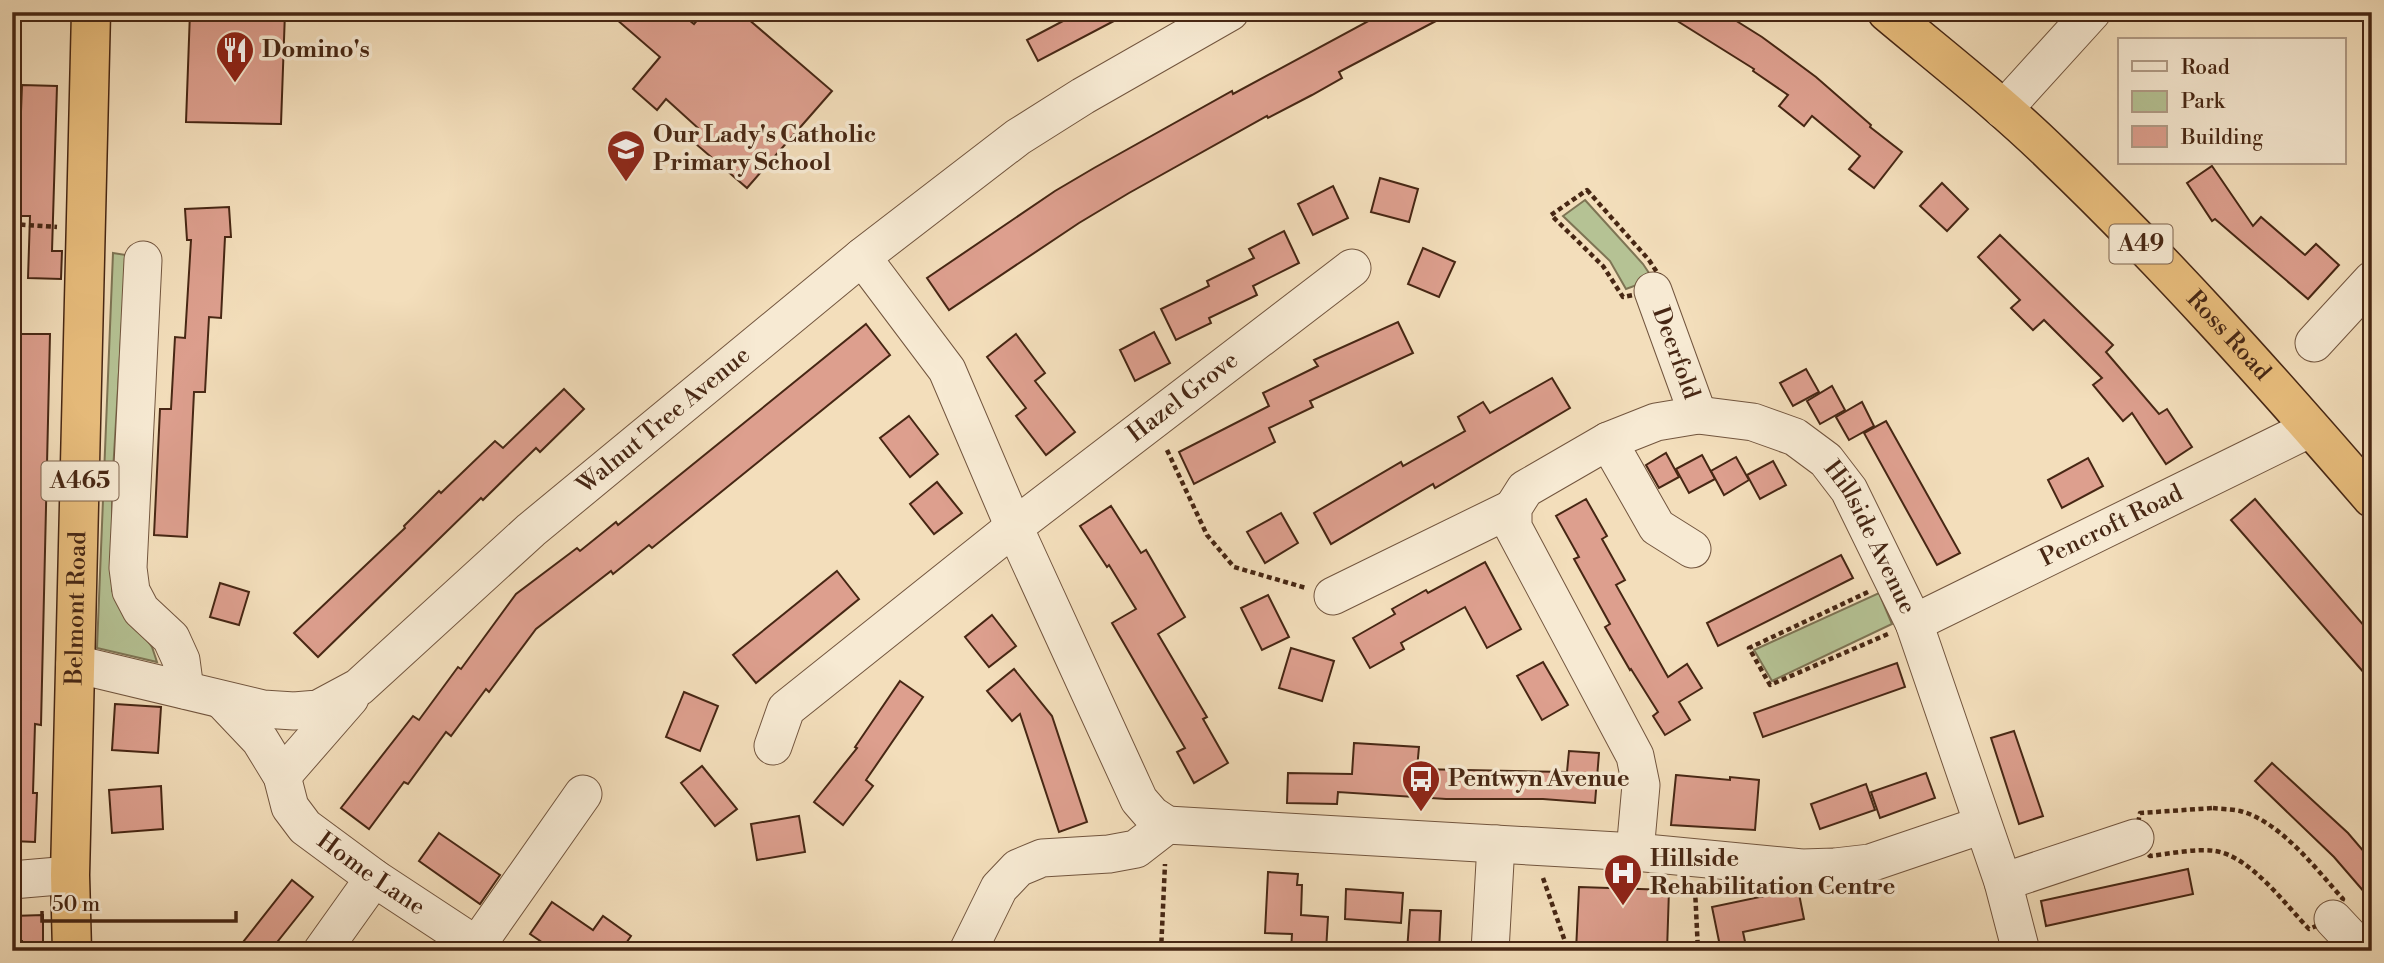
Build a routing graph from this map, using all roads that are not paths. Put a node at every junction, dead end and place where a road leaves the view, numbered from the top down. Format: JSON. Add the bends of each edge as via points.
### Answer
{"nodes":[{"id":1,"x":91,"y":12,"type":"edge"},
{"id":2,"x":1230,"y":12,"type":"edge"},
{"id":3,"x":1888,"y":12,"type":"edge"},
{"id":4,"x":2092,"y":12,"type":"edge"},
{"id":5,"x":2003,"y":110,"type":"junction"},
{"id":6,"x":862,"y":257,"type":"junction"},
{"id":7,"x":143,"y":260,"type":"dead end"},
{"id":8,"x":1352,"y":268,"type":"dead end"},
{"id":9,"x":2372,"y":280,"type":"edge"},
{"id":10,"x":1653,"y":291,"type":"road end"},
{"id":11,"x":2314,"y":343,"type":"dead end"},
{"id":12,"x":1698,"y":415,"type":"junction"},
{"id":13,"x":2311,"y":428,"type":"junction"},
{"id":14,"x":1608,"y":441,"type":"junction"},
{"id":15,"x":2372,"y":498,"type":"edge"},
{"id":16,"x":1513,"y":508,"type":"junction"},
{"id":17,"x":1014,"y":527,"type":"junction"},
{"id":18,"x":1692,"y":549,"type":"dead end"},
{"id":19,"x":1333,"y":596,"type":"road end"},
{"id":20,"x":1914,"y":623,"type":"junction"},
{"id":21,"x":75,"y":664,"type":"junction"},
{"id":22,"x":359,"y":687,"type":"junction"},
{"id":23,"x":186,"y":690,"type":"junction"},
{"id":24,"x":223,"y":701,"type":"junction"},
{"id":25,"x":773,"y":746,"type":"dead end"},
{"id":26,"x":282,"y":776,"type":"junction"},
{"id":27,"x":583,"y":794,"type":"dead end"},
{"id":28,"x":1167,"y":825,"type":"junction"},
{"id":29,"x":1982,"y":825,"type":"junction"},
{"id":30,"x":2135,"y":838,"type":"road end"},
{"id":31,"x":1496,"y":844,"type":"junction"},
{"id":32,"x":1635,"y":852,"type":"junction"},
{"id":33,"x":70,"y":875,"type":"junction"},
{"id":34,"x":374,"y":878,"type":"junction"},
{"id":35,"x":12,"y":880,"type":"edge"},
{"id":36,"x":2003,"y":882,"type":"junction"},
{"id":37,"x":2333,"y":919,"type":"road end"},
{"id":38,"x":481,"y":948,"type":"edge"},
{"id":39,"x":72,"y":951,"type":"edge"},
{"id":40,"x":322,"y":951,"type":"edge"},
{"id":41,"x":968,"y":951,"type":"edge"},
{"id":42,"x":1490,"y":951,"type":"edge"},
{"id":43,"x":2021,"y":951,"type":"edge"},
{"id":44,"x":2363,"y":951,"type":"edge"}],
"edges":[{"from":1,"to":21,"type":"highway","name":"Belmont Road","number":"A465"},
{"from":2,"to":6,"type":"street","name":"Walnut Tree Avenue","via":[[1018,138]]},
{"from":3,"to":5,"type":"highway","name":"Ross Road","number":"A49"},
{"from":4,"to":5,"type":"street"},
{"from":5,"to":13,"type":"highway","name":"Ross Road","number":"A49","via":[[2115,216]]},
{"from":6,"to":17,"type":"street","via":[[947,370]]},
{"from":6,"to":22,"type":"street","name":"Walnut Tree Avenue","via":[[531,530]]},
{"from":7,"to":23,"type":"street","via":[[128,568],[131,591],[141,610],[171,638],[181,660]]},
{"from":8,"to":17,"type":"street","name":"Hazel Grove"},
{"from":9,"to":11,"type":"street"},
{"from":10,"to":12,"type":"street","name":"Deerfold"},
{"from":12,"to":14,"type":"street","name":"Hillside Avenue","via":[[1656,422]]},
{"from":12,"to":20,"type":"street","name":"Hillside Avenue","via":[[1753,422],[1795,437],[1826,460],[1849,490]]},
{"from":13,"to":15,"type":"highway","name":"Ross Road","number":"A49"},
{"from":13,"to":20,"type":"street","name":"Pencroft Road"},
{"from":14,"to":16,"type":"street","name":"Hillside Avenue","via":[[1525,489]]},
{"from":14,"to":18,"type":"street","via":[[1657,527]]},
{"from":16,"to":19,"type":"street","name":"Hillside Avenue"},
{"from":16,"to":32,"type":"street","via":[[1513,527],[1635,756],[1641,785]]},
{"from":17,"to":25,"type":"street","name":"Hazel Grove","via":[[786,709]]},
{"from":17,"to":28,"type":"street","via":[[1139,800]]},
{"from":20,"to":29,"type":"street","name":"Hillside Avenue"},
{"from":21,"to":23,"type":"street","name":"Walnut Tree Avenue"},
{"from":21,"to":33,"type":"highway","name":"Belmont Road","number":"A465"},
{"from":22,"to":24,"type":"street","name":"Walnut Tree Avenue","via":[[318,709],[263,709]]},
{"from":22,"to":26,"type":"street"},
{"from":23,"to":24,"type":"street","name":"Walnut Tree Avenue"},
{"from":24,"to":26,"type":"street","name":"Home Lane","via":[[260,740]]},
{"from":26,"to":34,"type":"street","name":"Home Lane","via":[[290,807],[305,827]]},
{"from":27,"to":38,"type":"street"},
{"from":28,"to":31,"type":"street"},
{"from":28,"to":41,"type":"street","via":[[1136,849],[1042,858],[1017,868],[999,888]]},
{"from":29,"to":32,"type":"street","via":[[1870,863],[1835,867]]},
{"from":29,"to":36,"type":"street","name":"Hillside Avenue"},
{"from":30,"to":36,"type":"street"},
{"from":31,"to":32,"type":"street"},
{"from":31,"to":42,"type":"street"},
{"from":33,"to":35,"type":"street"},
{"from":33,"to":39,"type":"highway","name":"Belmont Road","number":"A465"},
{"from":34,"to":38,"type":"street","name":"Home Lane"},
{"from":34,"to":40,"type":"street"},
{"from":36,"to":43,"type":"street","name":"Hillside Avenue"},
{"from":37,"to":44,"type":"street"}]}
